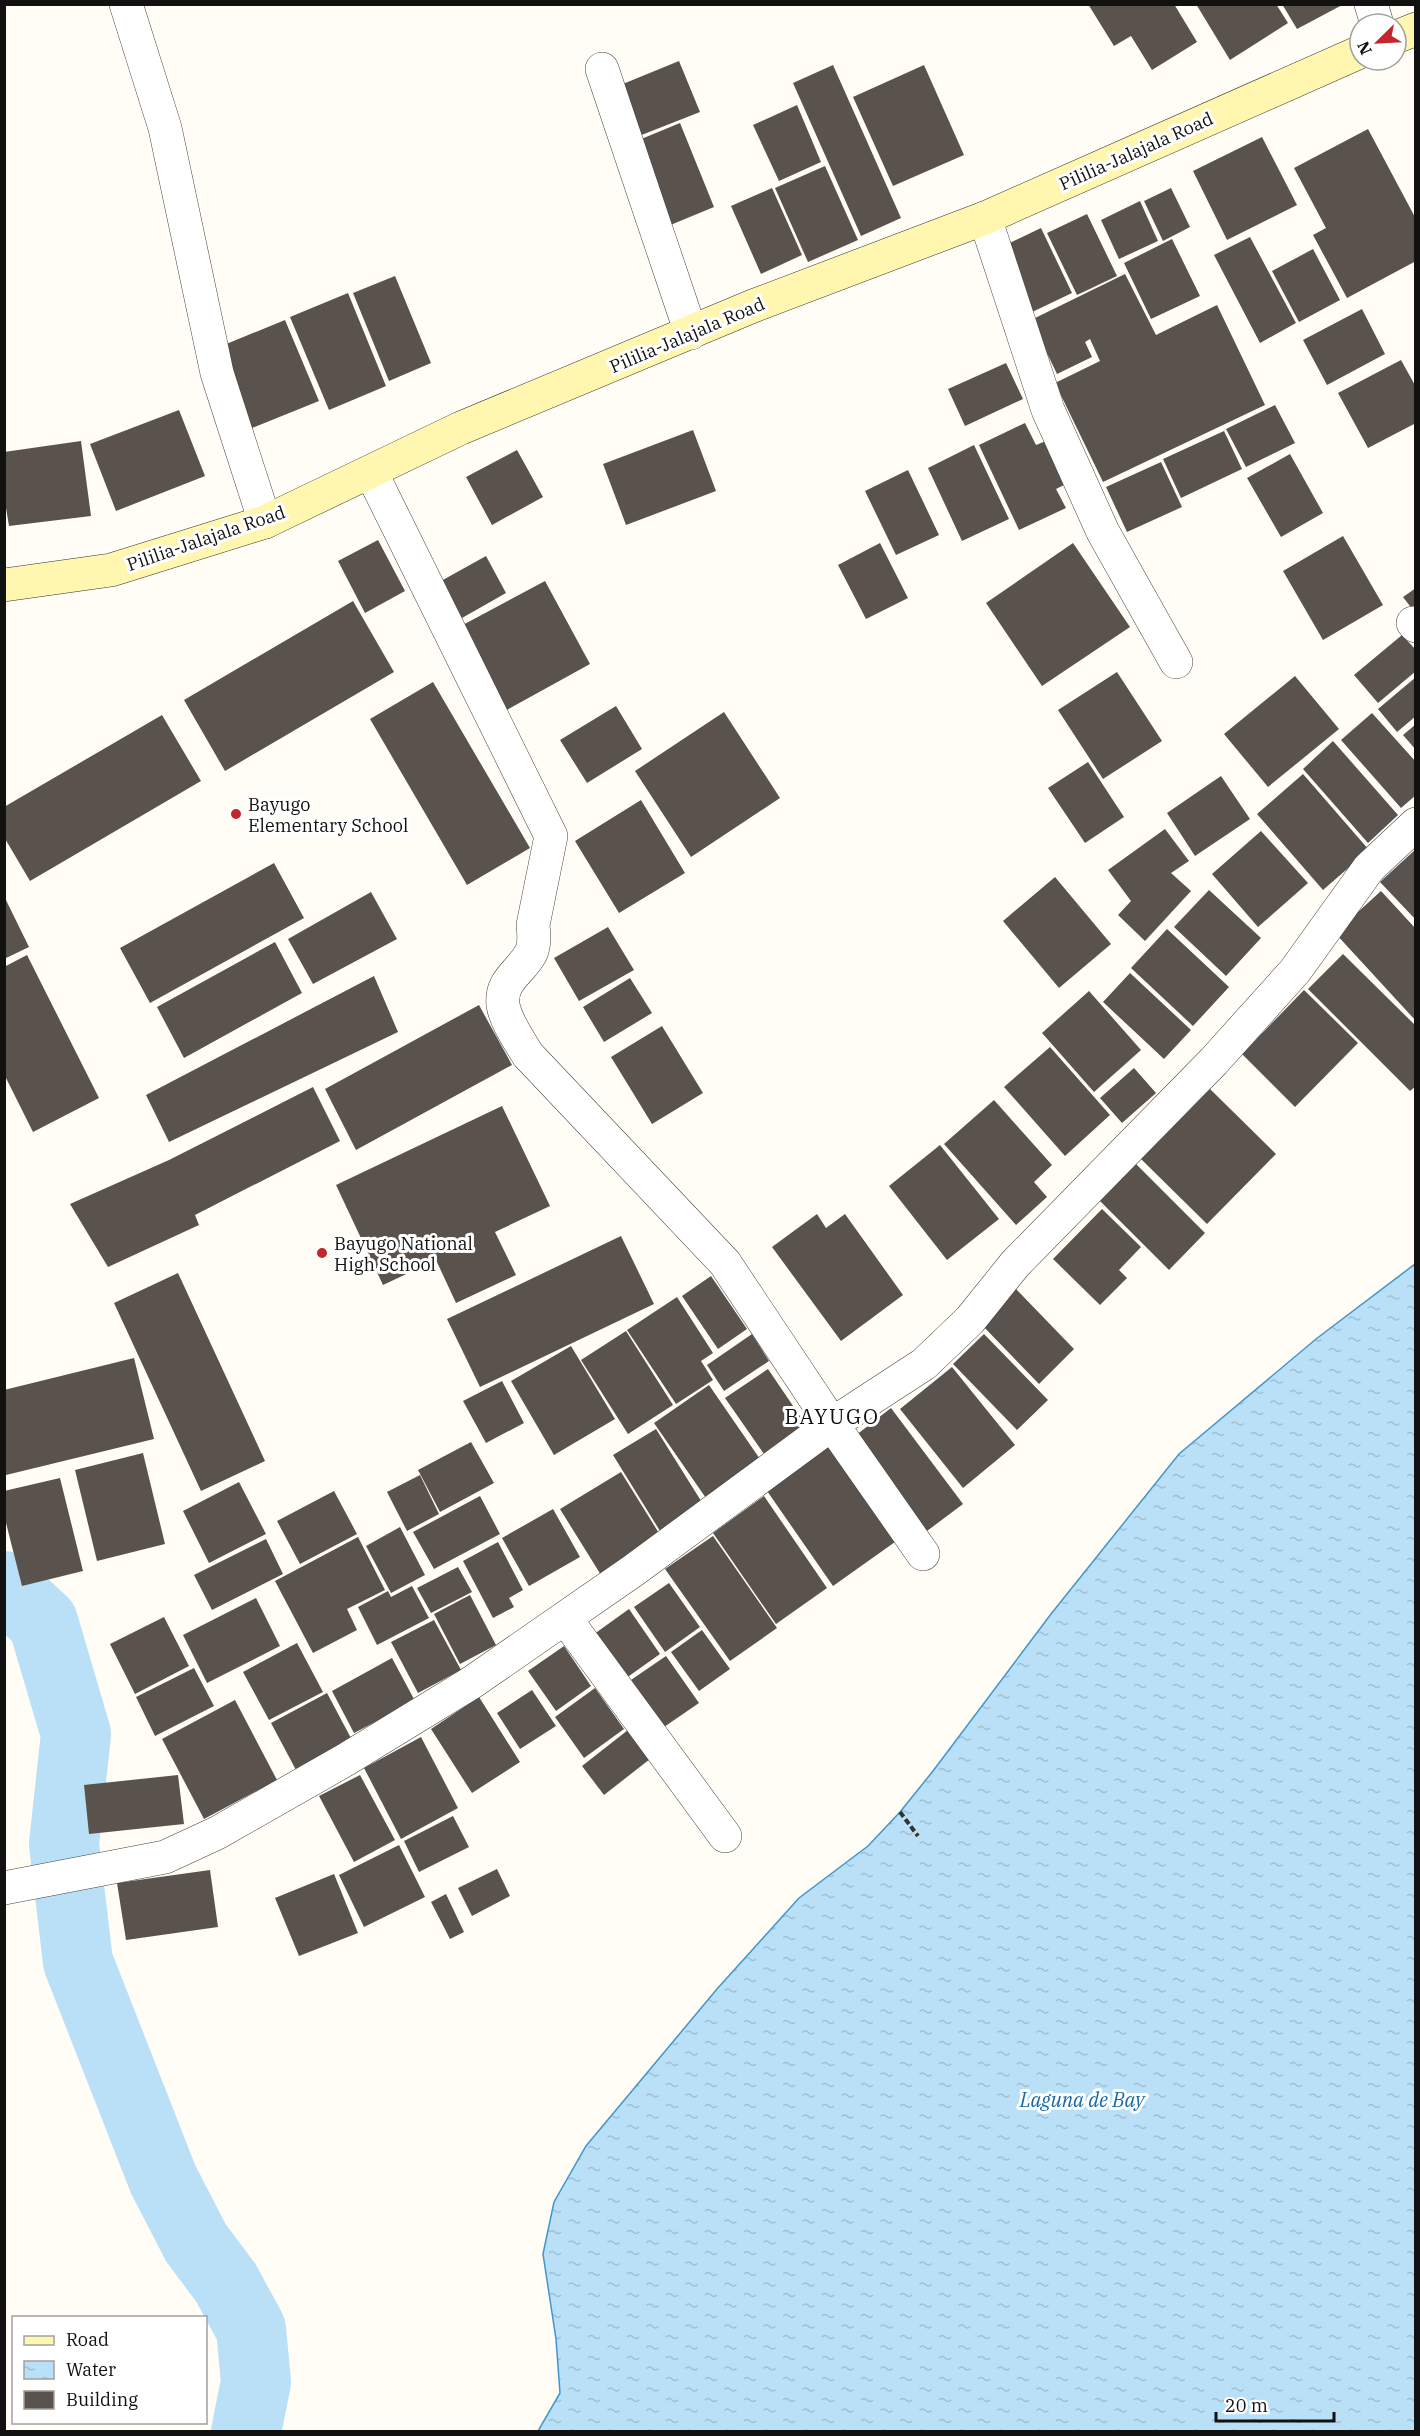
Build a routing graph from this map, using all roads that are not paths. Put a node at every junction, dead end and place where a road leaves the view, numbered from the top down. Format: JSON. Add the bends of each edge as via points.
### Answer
{"nodes":[{"id":1,"x":126,"y":4,"type":"edge"},
{"id":2,"x":1348,"y":57,"type":"edge"},
{"id":3,"x":602,"y":69,"type":"dead end"},
{"id":4,"x":985,"y":219,"type":"junction"},
{"id":5,"x":691,"y":333,"type":"junction"},
{"id":6,"x":371,"y":472,"type":"junction"},
{"id":7,"x":265,"y":522,"type":"junction"},
{"id":8,"x":4,"y":585,"type":"edge"},
{"id":9,"x":1176,"y":662,"type":"dead end"},
{"id":10,"x":1416,"y":824,"type":"edge"},
{"id":11,"x":832,"y":1424,"type":"junction"},
{"id":12,"x":922,"y":1554,"type":"dead end"},
{"id":13,"x":566,"y":1618,"type":"junction"},
{"id":14,"x":725,"y":1836,"type":"dead end"},
{"id":15,"x":16,"y":1886,"type":"edge"}],
"edges":[{"from":1,"to":7,"type":"street","via":[[165,128],[217,373]]},
{"from":2,"to":4,"type":"main road","name":"Pililia-Jalajala Road"},
{"from":3,"to":5,"type":"street"},
{"from":4,"to":5,"type":"main road","name":"Pililia-Jalajala Road"},
{"from":4,"to":9,"type":"street","via":[[1048,410],[1103,532]]},
{"from":5,"to":6,"type":"main road","name":"Pililia-Jalajala Road","via":[[461,428]]},
{"from":6,"to":7,"type":"main road","name":"Pililia-Jalajala Road"},
{"from":6,"to":11,"type":"street","via":[[551,836],[531,953],[503,990],[503,1006],[511,1026],[528,1055],[725,1263]]},
{"from":7,"to":8,"type":"main road","name":"Pililia-Jalajala Road","via":[[111,570]]},
{"from":10,"to":11,"type":"street","via":[[1369,868],[1288,980],[1015,1264],[970,1320],[924,1364]]},
{"from":11,"to":12,"type":"street"},
{"from":11,"to":13,"type":"street"},
{"from":13,"to":14,"type":"street"},
{"from":13,"to":15,"type":"street","via":[[471,1683],[217,1833],[165,1857]]}]}
